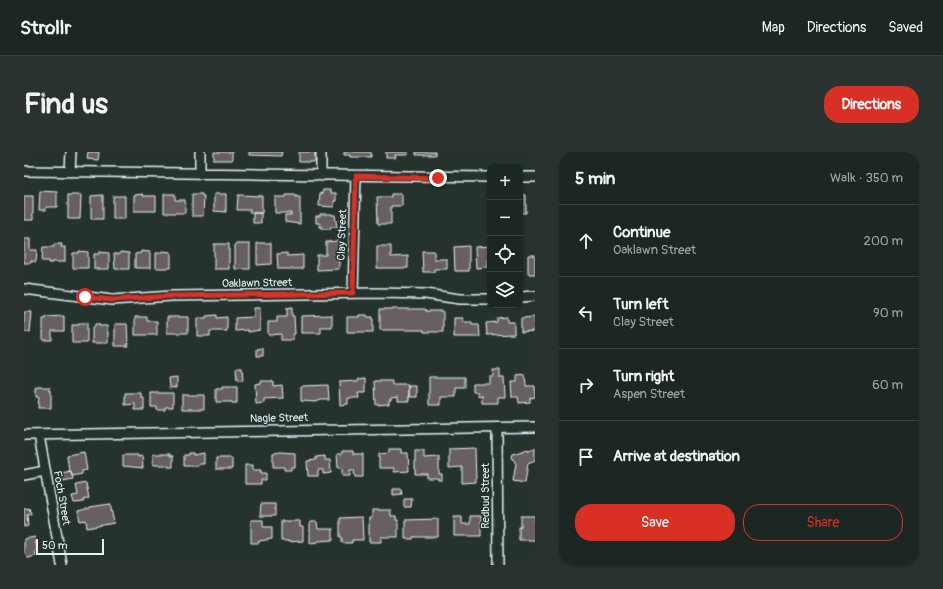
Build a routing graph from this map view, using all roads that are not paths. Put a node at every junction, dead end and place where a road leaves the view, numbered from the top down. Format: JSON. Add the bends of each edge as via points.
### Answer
{"nodes":[{"id":1,"x":71,"y":152,"type":"edge"},
{"id":2,"x":200,"y":152,"type":"edge"},
{"id":3,"x":321,"y":152,"type":"edge"},
{"id":4,"x":24,"y":171,"type":"edge"},
{"id":5,"x":70,"y":172,"type":"junction"},
{"id":6,"x":200,"y":174,"type":"junction"},
{"id":7,"x":321,"y":176,"type":"junction"},
{"id":8,"x":356,"y":176,"type":"junction"},
{"id":9,"x":523,"y":177,"type":"edge"},
{"id":10,"x":535,"y":177,"type":"edge"},
{"id":11,"x":487,"y":178,"type":"edge"},
{"id":12,"x":24,"y":289,"type":"edge"},
{"id":13,"x":353,"y":293,"type":"junction"},
{"id":14,"x":535,"y":296,"type":"edge"},
{"id":15,"x":523,"y":297,"type":"edge"},
{"id":16,"x":487,"y":299,"type":"edge"},
{"id":17,"x":535,"y":426,"type":"edge"},
{"id":18,"x":497,"y":428,"type":"junction"},
{"id":19,"x":24,"y":435,"type":"edge"},
{"id":20,"x":39,"y":435,"type":"junction"},
{"id":21,"x":45,"y":471,"type":"junction"},
{"id":22,"x":24,"y":475,"type":"edge"},
{"id":23,"x":62,"y":565,"type":"edge"},
{"id":24,"x":498,"y":565,"type":"edge"}],
"edges":[{"from":1,"to":5,"type":"street"},
{"from":2,"to":6,"type":"street"},
{"from":3,"to":7,"type":"street"},
{"from":4,"to":5,"type":"street"},
{"from":5,"to":6,"type":"street"},
{"from":6,"to":7,"type":"street"},
{"from":7,"to":8,"type":"street"},
{"from":8,"to":11,"type":"street"},
{"from":8,"to":13,"type":"street","name":"Clay Street"},
{"from":9,"to":10,"type":"street"},
{"from":12,"to":13,"type":"street","name":"Oaklawn Street","via":[[112,300],[172,296]]},
{"from":13,"to":16,"type":"street","name":"Oaklawn Street","via":[[425,294],[460,299]]},
{"from":14,"to":15,"type":"street"},
{"from":17,"to":18,"type":"street","name":"Nagle Street"},
{"from":18,"to":20,"type":"street","name":"Nagle Street"},
{"from":18,"to":24,"type":"street","name":"Redbud Street"},
{"from":19,"to":20,"type":"street","name":"Nagle Street"},
{"from":20,"to":21,"type":"street","name":"Foch Street"},
{"from":21,"to":22,"type":"street"},
{"from":21,"to":23,"type":"street","name":"Foch Street"}]}
